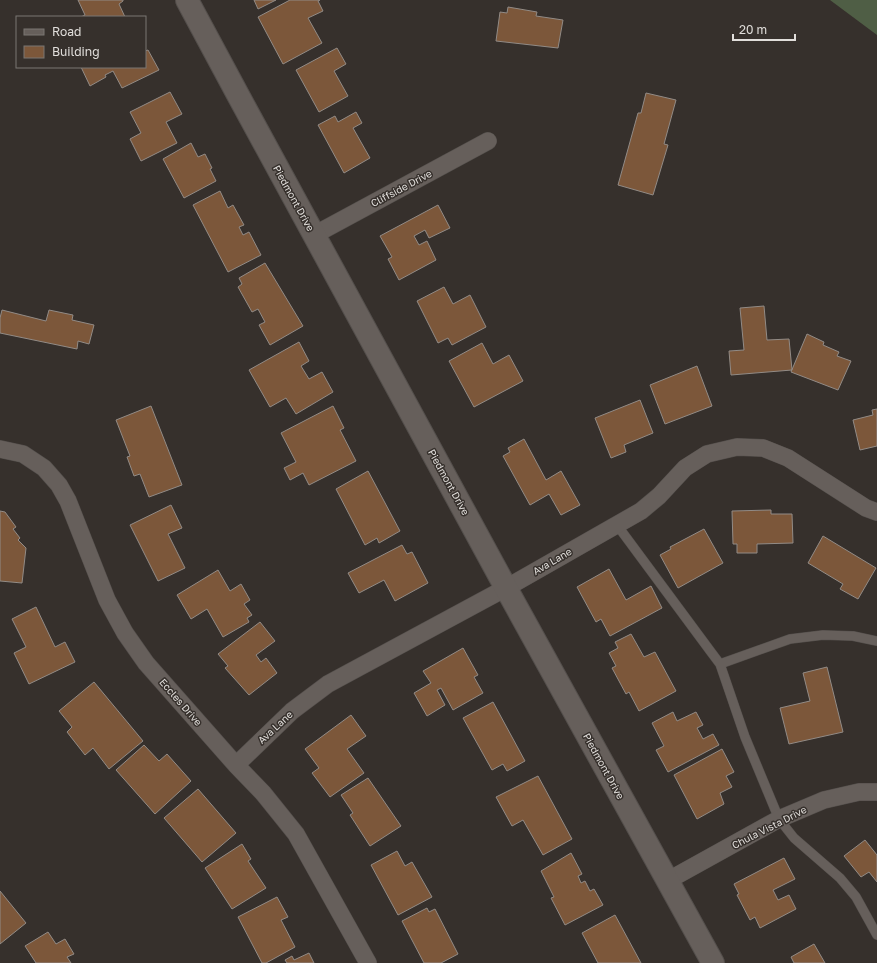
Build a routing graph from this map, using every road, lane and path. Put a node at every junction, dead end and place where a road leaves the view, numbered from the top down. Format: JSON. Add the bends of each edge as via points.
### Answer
{"nodes":[{"id":1,"x":187,"y":0,"type":"edge"},
{"id":2,"x":488,"y":141,"type":"dead end"},
{"id":3,"x":314,"y":235,"type":"junction"},
{"id":4,"x":0,"y":449,"type":"edge"},
{"id":5,"x":877,"y":512,"type":"edge"},
{"id":6,"x":616,"y":525,"type":"junction"},
{"id":7,"x":506,"y":588,"type":"junction"},
{"id":8,"x":877,"y":641,"type":"edge"},
{"id":9,"x":720,"y":664,"type":"junction"},
{"id":10,"x":236,"y":765,"type":"junction"},
{"id":11,"x":877,"y":792,"type":"edge"},
{"id":12,"x":779,"y":819,"type":"junction"},
{"id":13,"x":667,"y":881,"type":"junction"},
{"id":14,"x":877,"y":936,"type":"edge"},
{"id":15,"x":368,"y":963,"type":"edge"},
{"id":16,"x":713,"y":963,"type":"edge"}],
"edges":[{"from":1,"to":3,"type":"street","name":"Piedmont Drive"},
{"from":2,"to":3,"type":"street","name":"Cliffside Drive"},
{"from":3,"to":7,"type":"street","name":"Piedmont Drive"},
{"from":4,"to":10,"type":"street","name":"Eccles Drive","via":[[23,454],[44,468],[58,485],[68,501],[107,600],[124,633],[146,663]]},
{"from":5,"to":6,"type":"street","name":"Ava Lane","via":[[866,508],[788,458],[762,448],[737,447],[707,454],[685,468],[641,511]]},
{"from":6,"to":7,"type":"street","name":"Ava Lane"},
{"from":6,"to":9,"type":"lane"},
{"from":7,"to":10,"type":"street","name":"Ava Lane","via":[[328,684],[292,711]]},
{"from":7,"to":13,"type":"street","name":"Piedmont Drive"},
{"from":8,"to":9,"type":"lane","via":[[853,636],[823,635],[797,638]]},
{"from":9,"to":12,"type":"lane","via":[[745,737]]},
{"from":10,"to":15,"type":"street","name":"Eccles Drive","via":[[263,793],[296,834]]},
{"from":11,"to":12,"type":"street","name":"Chula Vista Drive","via":[[859,792],[824,800]]},
{"from":12,"to":13,"type":"street","name":"Chula Vista Drive"},
{"from":12,"to":14,"type":"lane","via":[[794,838],[840,878],[856,897]]},
{"from":13,"to":16,"type":"street","name":"Piedmont Drive"}]}
